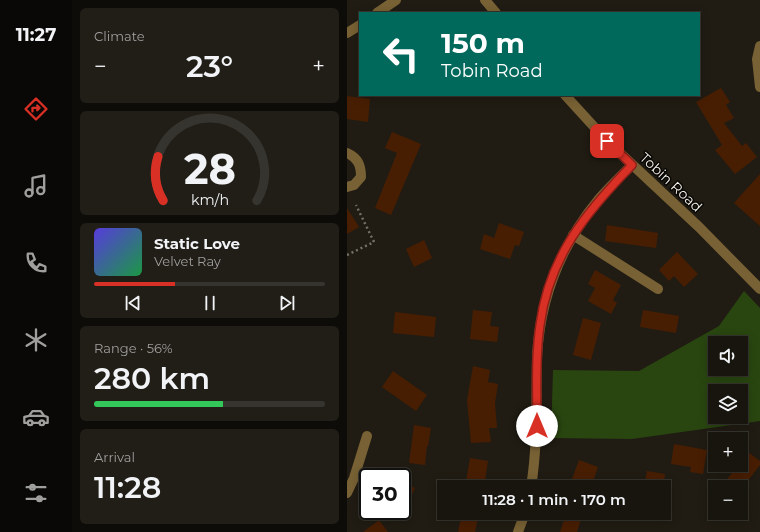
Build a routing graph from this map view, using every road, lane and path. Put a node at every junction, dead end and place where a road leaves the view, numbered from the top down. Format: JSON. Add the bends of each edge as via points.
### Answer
{"nodes":[{"id":1,"x":396,"y":0,"type":"edge"},
{"id":2,"x":485,"y":0,"type":"edge"},
{"id":3,"x":378,"y":12,"type":"edge"},
{"id":4,"x":495,"y":12,"type":"edge"},
{"id":5,"x":359,"y":26,"type":"edge"},
{"id":6,"x":347,"y":33,"type":"edge"},
{"id":7,"x":760,"y":46,"type":"edge"},
{"id":8,"x":760,"y":87,"type":"edge"},
{"id":9,"x":566,"y":96,"type":"edge"},
{"id":10,"x":347,"y":154,"type":"edge"},
{"id":11,"x":632,"y":165,"type":"junction"},
{"id":12,"x":347,"y":188,"type":"edge"},
{"id":13,"x":356,"y":205,"type":"dead end"},
{"id":14,"x":573,"y":235,"type":"junction"},
{"id":15,"x":347,"y":255,"type":"edge"},
{"id":16,"x":760,"y":289,"type":"edge"},
{"id":17,"x":657,"y":290,"type":"dead end"},
{"id":18,"x":367,"y":436,"type":"dead end"},
{"id":19,"x":532,"y":480,"type":"edge"},
{"id":20,"x":347,"y":493,"type":"edge"},
{"id":21,"x":522,"y":520,"type":"edge"},
{"id":22,"x":518,"y":532,"type":"edge"}],
"edges":[{"from":1,"to":3,"type":"street"},
{"from":2,"to":4,"type":"street"},
{"from":5,"to":6,"type":"street"},
{"from":7,"to":8,"type":"street","via":[[757,59]]},
{"from":9,"to":11,"type":"street","name":"Tobin Road"},
{"from":10,"to":12,"type":"street","via":[[356,157],[361,168],[361,177]]},
{"from":11,"to":14,"type":"street","via":[[599,198]]},
{"from":11,"to":16,"type":"street","name":"Tobin Road"},
{"from":13,"to":15,"type":"path","via":[[374,242]]},
{"from":14,"to":17,"type":"street"},
{"from":14,"to":19,"type":"street","via":[[554,273],[540,325]]},
{"from":18,"to":20,"type":"street"},
{"from":21,"to":22,"type":"street"}]}
